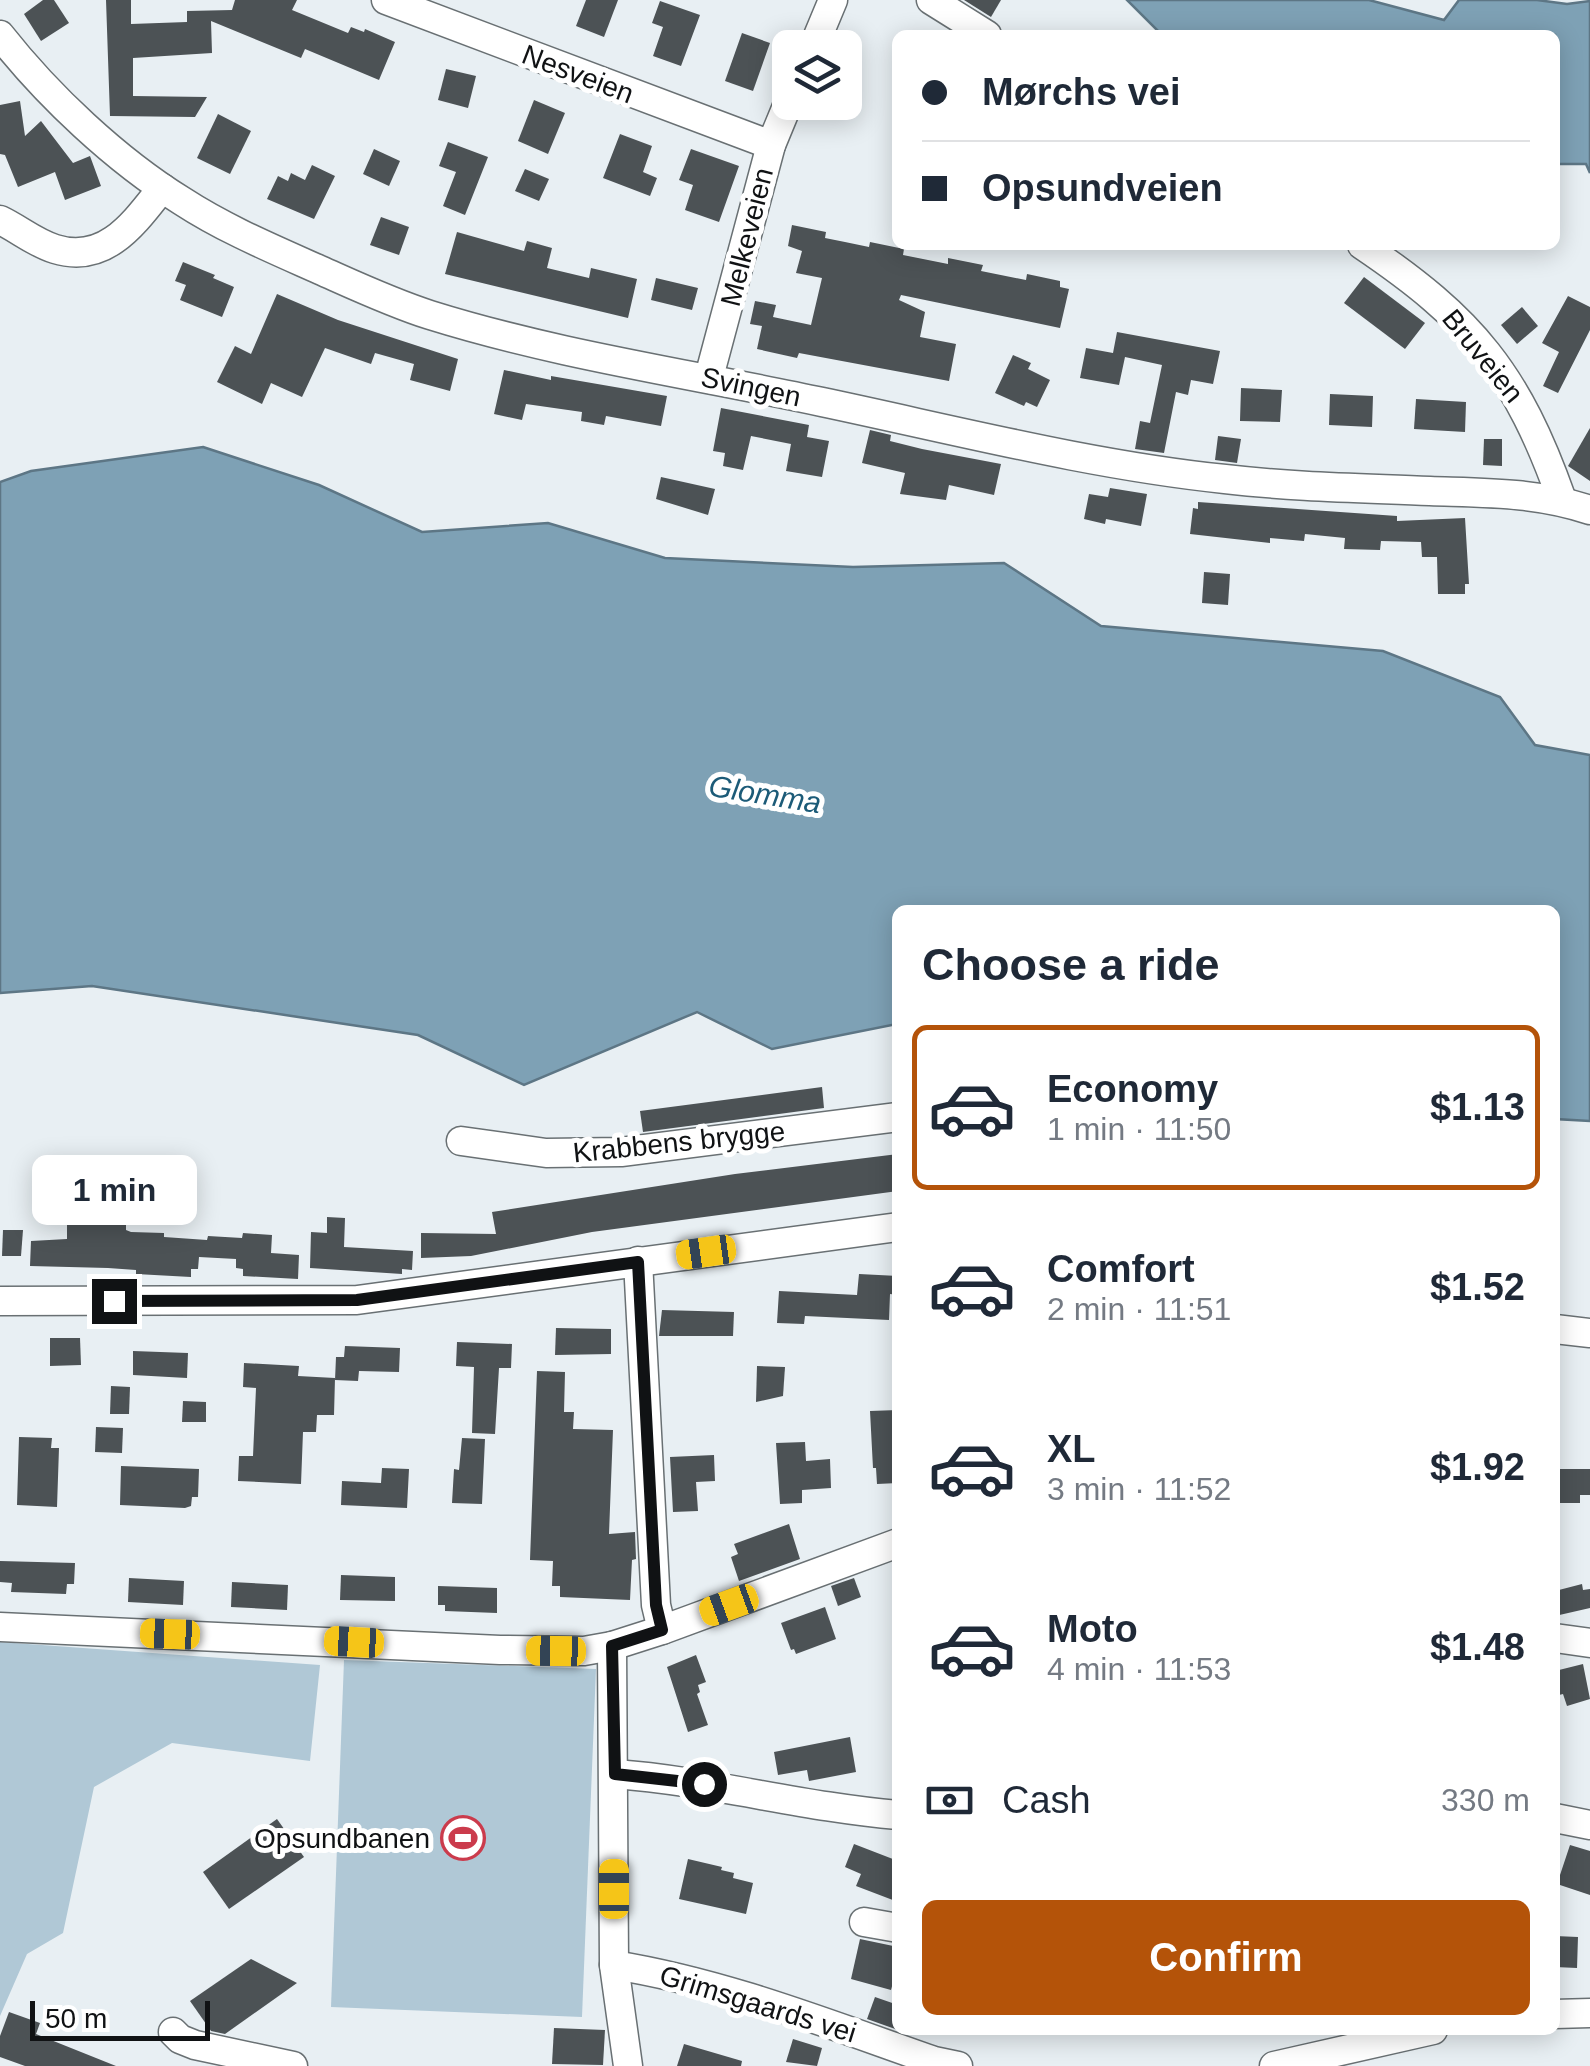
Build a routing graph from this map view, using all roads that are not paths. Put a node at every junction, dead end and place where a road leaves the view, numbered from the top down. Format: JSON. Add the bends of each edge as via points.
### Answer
{"nodes":[{"id":1,"x":386,"y":0,"type":"edge"},
{"id":2,"x":832,"y":0,"type":"edge"},
{"id":3,"x":931,"y":0,"type":"edge"},
{"id":4,"x":820,"y":30,"type":"edge"},
{"id":5,"x":979,"y":30,"type":"edge"},
{"id":6,"x":0,"y":35,"type":"edge"},
{"id":7,"x":781,"y":120,"type":"edge"},
{"id":8,"x":771,"y":145,"type":"junction"},
{"id":9,"x":162,"y":188,"type":"junction"},
{"id":10,"x":0,"y":220,"type":"edge"},
{"id":11,"x":1369,"y":250,"type":"edge"},
{"id":12,"x":709,"y":377,"type":"junction"},
{"id":13,"x":1562,"y":500,"type":"junction"},
{"id":14,"x":1590,"y":510,"type":"edge"},
{"id":15,"x":892,"y":1119,"type":"edge"},
{"id":16,"x":461,"y":1140,"type":"dead end"},
{"id":17,"x":892,"y":1227,"type":"edge"},
{"id":18,"x":638,"y":1262,"type":"junction"},
{"id":19,"x":0,"y":1301,"type":"edge"},
{"id":20,"x":1560,"y":1330,"type":"edge"},
{"id":21,"x":1590,"y":1333,"type":"edge"},
{"id":22,"x":892,"y":1545,"type":"edge"},
{"id":23,"x":0,"y":1627,"type":"edge"},
{"id":24,"x":662,"y":1630,"type":"junction"},
{"id":25,"x":1560,"y":1639,"type":"edge"},
{"id":26,"x":1590,"y":1643,"type":"edge"},
{"id":27,"x":612,"y":1646,"type":"junction"},
{"id":28,"x":615,"y":1774,"type":"junction"},
{"id":29,"x":892,"y":1813,"type":"edge"},
{"id":30,"x":1560,"y":1819,"type":"edge"},
{"id":31,"x":1590,"y":1826,"type":"edge"},
{"id":32,"x":864,"y":1922,"type":"dead end"},
{"id":33,"x":892,"y":1927,"type":"edge"},
{"id":34,"x":614,"y":1966,"type":"junction"},
{"id":35,"x":1590,"y":2013,"type":"edge"},
{"id":36,"x":1560,"y":2014,"type":"edge"},
{"id":37,"x":173,"y":2032,"type":"dead end"},
{"id":38,"x":1412,"y":2035,"type":"edge"},
{"id":39,"x":293,"y":2066,"type":"edge"},
{"id":40,"x":628,"y":2066,"type":"edge"},
{"id":41,"x":958,"y":2066,"type":"edge"},
{"id":42,"x":1274,"y":2066,"type":"edge"}],
"edges":[{"from":1,"to":8,"type":"street","name":"Nesveien"},
{"from":2,"to":4,"type":"street"},
{"from":3,"to":5,"type":"street"},
{"from":6,"to":9,"type":"street","name":"Svingen","via":[[41,82]]},
{"from":7,"to":8,"type":"street","name":"Melkeveien"},
{"from":8,"to":12,"type":"street","name":"Melkeveien"},
{"from":9,"to":10,"type":"street","via":[[120,238],[89,252],[55,249]]},
{"from":9,"to":12,"type":"street","name":"Svingen","via":[[246,237],[432,315]]},
{"from":11,"to":13,"type":"street","name":"Bruveien","via":[[1439,301],[1498,366],[1530,417]]},
{"from":12,"to":13,"type":"street","name":"Svingen","via":[[1218,479]]},
{"from":13,"to":14,"type":"street","name":"Svingen"},
{"from":15,"to":16,"type":"street","name":"Krabbens brygge","via":[[608,1152],[546,1153]]},
{"from":17,"to":18,"type":"street"},
{"from":18,"to":19,"type":"street","via":[[357,1300]]},
{"from":18,"to":24,"type":"street"},
{"from":20,"to":21,"type":"street"},
{"from":22,"to":24,"type":"street"},
{"from":23,"to":27,"type":"street","via":[[500,1650]]},
{"from":24,"to":27,"type":"street"},
{"from":25,"to":26,"type":"street"},
{"from":27,"to":28,"type":"street"},
{"from":28,"to":29,"type":"street"},
{"from":28,"to":34,"type":"street"},
{"from":30,"to":31,"type":"street"},
{"from":32,"to":33,"type":"street"},
{"from":34,"to":40,"type":"street"},
{"from":34,"to":41,"type":"street","name":"Grimsgaards vei","via":[[733,1990]]},
{"from":35,"to":36,"type":"street"},
{"from":37,"to":39,"type":"street","via":[[195,2045]]},
{"from":38,"to":42,"type":"street"}]}
